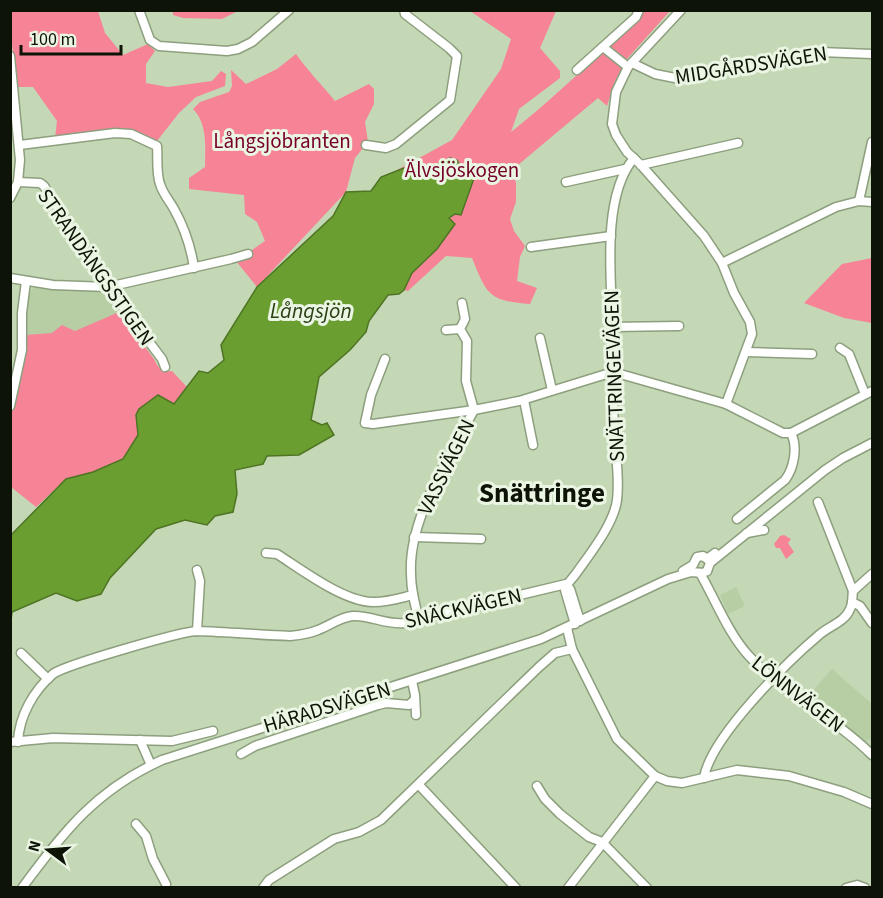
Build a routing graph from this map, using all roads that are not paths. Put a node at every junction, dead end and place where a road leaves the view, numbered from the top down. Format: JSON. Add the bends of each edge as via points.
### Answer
{"nodes":[{"id":1,"x":139,"y":10,"type":"edge"},
{"id":2,"x":289,"y":10,"type":"edge"},
{"id":3,"x":404,"y":10,"type":"edge"},
{"id":4,"x":639,"y":10,"type":"edge"},
{"id":5,"x":681,"y":10,"type":"edge"},
{"id":6,"x":603,"y":47,"type":"junction"},
{"id":7,"x":873,"y":54,"type":"edge"},
{"id":8,"x":10,"y":56,"type":"edge"},
{"id":9,"x":630,"y":65,"type":"junction"},
{"id":10,"x":576,"y":70,"type":"dead end"},
{"id":11,"x":873,"y":142,"type":"edge"},
{"id":12,"x":738,"y":143,"type":"dead end"},
{"id":13,"x":366,"y":145,"type":"dead end"},
{"id":14,"x":20,"y":146,"type":"junction"},
{"id":15,"x":634,"y":158,"type":"junction"},
{"id":16,"x":641,"y":165,"type":"junction"},
{"id":17,"x":625,"y":169,"type":"junction"},
{"id":18,"x":18,"y":182,"type":"junction"},
{"id":19,"x":566,"y":182,"type":"dead end"},
{"id":20,"x":10,"y":198,"type":"edge"},
{"id":21,"x":859,"y":201,"type":"junction"},
{"id":22,"x":873,"y":202,"type":"edge"},
{"id":23,"x":610,"y":236,"type":"junction"},
{"id":24,"x":531,"y":247,"type":"dead end"},
{"id":25,"x":248,"y":254,"type":"dead end"},
{"id":26,"x":723,"y":263,"type":"junction"},
{"id":27,"x":194,"y":268,"type":"junction"},
{"id":28,"x":10,"y":278,"type":"edge"},
{"id":29,"x":27,"y":281,"type":"junction"},
{"id":30,"x":108,"y":286,"type":"junction"},
{"id":31,"x":462,"y":303,"type":"dead end"},
{"id":32,"x":679,"y":326,"type":"dead end"},
{"id":33,"x":612,"y":327,"type":"junction"},
{"id":34,"x":460,"y":329,"type":"junction"},
{"id":35,"x":446,"y":330,"type":"dead end"},
{"id":36,"x":540,"y":338,"type":"dead end"},
{"id":37,"x":840,"y":348,"type":"dead end"},
{"id":38,"x":746,"y":352,"type":"junction"},
{"id":39,"x":812,"y":354,"type":"dead end"},
{"id":40,"x":385,"y":359,"type":"dead end"},
{"id":41,"x":165,"y":367,"type":"dead end"},
{"id":42,"x":613,"y":372,"type":"junction"},
{"id":43,"x":552,"y":390,"type":"junction"},
{"id":44,"x":869,"y":393,"type":"edge"},
{"id":45,"x":524,"y":400,"type":"junction"},
{"id":46,"x":726,"y":404,"type":"junction"},
{"id":47,"x":10,"y":406,"type":"edge"},
{"id":48,"x":474,"y":410,"type":"junction"},
{"id":49,"x":791,"y":433,"type":"junction"},
{"id":50,"x":873,"y":443,"type":"edge"},
{"id":51,"x":533,"y":445,"type":"dead end"},
{"id":52,"x":818,"y":502,"type":"dead end"},
{"id":53,"x":781,"y":505,"type":"junction"},
{"id":54,"x":778,"y":518,"type":"dead end"},
{"id":55,"x":736,"y":519,"type":"dead end"},
{"id":56,"x":764,"y":530,"type":"dead end"},
{"id":57,"x":746,"y":533,"type":"junction"},
{"id":58,"x":414,"y":537,"type":"junction"},
{"id":59,"x":481,"y":539,"type":"dead end"},
{"id":60,"x":266,"y":553,"type":"dead end"},
{"id":61,"x":702,"y":567,"type":"junction"},
{"id":62,"x":197,"y":570,"type":"dead end"},
{"id":63,"x":873,"y":574,"type":"edge"},
{"id":64,"x":566,"y":584,"type":"junction"},
{"id":65,"x":853,"y":591,"type":"junction"},
{"id":66,"x":413,"y":595,"type":"junction"},
{"id":67,"x":852,"y":602,"type":"junction"},
{"id":68,"x":419,"y":620,"type":"junction"},
{"id":69,"x":578,"y":622,"type":"junction"},
{"id":70,"x":873,"y":623,"type":"edge"},
{"id":71,"x":567,"y":628,"type":"junction"},
{"id":72,"x":197,"y":631,"type":"junction"},
{"id":73,"x":572,"y":649,"type":"junction"},
{"id":74,"x":21,"y":653,"type":"dead end"},
{"id":75,"x":773,"y":678,"type":"junction"},
{"id":76,"x":48,"y":679,"type":"junction"},
{"id":77,"x":412,"y":681,"type":"junction"},
{"id":78,"x":414,"y":700,"type":"junction"},
{"id":79,"x":416,"y":715,"type":"dead end"},
{"id":80,"x":213,"y":731,"type":"dead end"},
{"id":81,"x":140,"y":740,"type":"junction"},
{"id":82,"x":14,"y":742,"type":"edge"},
{"id":83,"x":241,"y":754,"type":"dead end"},
{"id":84,"x":873,"y":755,"type":"edge"},
{"id":85,"x":151,"y":765,"type":"junction"},
{"id":86,"x":655,"y":777,"type":"junction"},
{"id":87,"x":704,"y":778,"type":"junction"},
{"id":88,"x":420,"y":784,"type":"junction"},
{"id":89,"x":537,"y":786,"type":"dead end"},
{"id":90,"x":873,"y":804,"type":"edge"},
{"id":91,"x":136,"y":824,"type":"dead end"},
{"id":92,"x":602,"y":842,"type":"junction"},
{"id":93,"x":166,"y":887,"type":"edge"},
{"id":94,"x":22,"y":888,"type":"edge"},
{"id":95,"x":263,"y":888,"type":"edge"},
{"id":96,"x":516,"y":888,"type":"edge"},
{"id":97,"x":568,"y":888,"type":"edge"},
{"id":98,"x":647,"y":888,"type":"edge"},
{"id":99,"x":846,"y":888,"type":"edge"},
{"id":100,"x":866,"y":888,"type":"edge"}],
"edges":[{"from":1,"to":2,"type":"street","via":[[150,40],[159,46],[227,51],[252,42]]},
{"from":3,"to":13,"type":"street","via":[[457,56],[450,100],[396,144],[386,148]]},
{"from":4,"to":6,"type":"street"},
{"from":5,"to":9,"type":"street"},
{"from":6,"to":9,"type":"street","name":"MIDGÅRDSVÄGEN"},
{"from":6,"to":10,"type":"street"},
{"from":7,"to":9,"type":"street","name":"MIDGÅRDSVÄGEN","via":[[820,52],[680,79]]},
{"from":8,"to":14,"type":"street"},
{"from":9,"to":15,"type":"street","via":[[616,92],[612,124],[619,141]]},
{"from":11,"to":21,"type":"street"},
{"from":12,"to":16,"type":"street"},
{"from":14,"to":18,"type":"street"},
{"from":14,"to":27,"type":"street","via":[[115,133],[131,134],[158,146],[159,181],[187,238]]},
{"from":15,"to":16,"type":"street"},
{"from":15,"to":17,"type":"street","name":"SNÄTTRINGEVÄGEN"},
{"from":16,"to":26,"type":"street"},
{"from":17,"to":19,"type":"street"},
{"from":17,"to":23,"type":"street","name":"SNÄTTRINGEVÄGEN"},
{"from":18,"to":20,"type":"street"},
{"from":18,"to":30,"type":"street","name":"STRANDÄNGSSTIGEN","via":[[44,186]]},
{"from":21,"to":22,"type":"street"},
{"from":21,"to":26,"type":"street","via":[[836,207]]},
{"from":23,"to":24,"type":"street"},
{"from":23,"to":33,"type":"street","name":"SNÄTTRINGEVÄGEN"},
{"from":25,"to":27,"type":"street"},
{"from":26,"to":38,"type":"street","via":[[750,321],[752,334]]},
{"from":27,"to":30,"type":"street"},
{"from":28,"to":29,"type":"street"},
{"from":29,"to":30,"type":"street"},
{"from":29,"to":47,"type":"street","via":[[22,350]]},
{"from":30,"to":41,"type":"street","name":"STRANDÄNGSSTIGEN"},
{"from":31,"to":34,"type":"street","name":"VASSVÄGEN","via":[[465,319]]},
{"from":32,"to":33,"type":"street"},
{"from":33,"to":42,"type":"street","name":"SNÄTTRINGEVÄGEN"},
{"from":34,"to":35,"type":"street"},
{"from":34,"to":48,"type":"street","name":"VASSVÄGEN","via":[[467,341],[466,381]]},
{"from":36,"to":43,"type":"street"},
{"from":37,"to":44,"type":"street","via":[[849,354]]},
{"from":38,"to":39,"type":"street"},
{"from":38,"to":46,"type":"street"},
{"from":40,"to":48,"type":"street","via":[[365,423]]},
{"from":42,"to":43,"type":"street"},
{"from":42,"to":46,"type":"street"},
{"from":42,"to":64,"type":"street","name":"SNÄTTRINGEVÄGEN","via":[[617,504],[607,527]]},
{"from":43,"to":45,"type":"street"},
{"from":44,"to":49,"type":"street"},
{"from":45,"to":48,"type":"street"},
{"from":45,"to":51,"type":"street"},
{"from":46,"to":49,"type":"street","via":[[783,433]]},
{"from":48,"to":58,"type":"street","name":"VASSVÄGEN","via":[[427,500]]},
{"from":49,"to":55,"type":"street","via":[[794,444],[790,474]]},
{"from":50,"to":53,"type":"street","name":"HÄRADSVÄGEN","via":[[825,470]]},
{"from":52,"to":65,"type":"street"},
{"from":53,"to":54,"type":"street"},
{"from":53,"to":57,"type":"street","name":"HÄRADSVÄGEN"},
{"from":56,"to":57,"type":"street"},
{"from":57,"to":61,"type":"street","name":"HÄRADSVÄGEN"},
{"from":58,"to":59,"type":"street","name":"VASSVÄGEN"},
{"from":58,"to":66,"type":"street","name":"VASSVÄGEN"},
{"from":60,"to":66,"type":"street","via":[[277,555],[358,601],[380,602]]},
{"from":61,"to":69,"type":"street","name":"HÄRADSVÄGEN"},
{"from":61,"to":75,"type":"street","name":"LÖNNVÄGEN","via":[[740,645]]},
{"from":62,"to":72,"type":"street"},
{"from":63,"to":65,"type":"street"},
{"from":64,"to":68,"type":"street","name":"SNÄCKVÄGEN"},
{"from":64,"to":69,"type":"street"},
{"from":65,"to":67,"type":"street"},
{"from":66,"to":68,"type":"street","name":"VASSVÄGEN"},
{"from":67,"to":70,"type":"street"},
{"from":67,"to":75,"type":"street","via":[[846,616],[818,635]]},
{"from":68,"to":72,"type":"street","name":"SNÄCKVÄGEN","via":[[398,624],[350,616],[312,632],[290,636]]},
{"from":69,"to":71,"type":"street","name":"HÄRADSVÄGEN"},
{"from":71,"to":73,"type":"street"},
{"from":71,"to":77,"type":"street","name":"HÄRADSVÄGEN"},
{"from":72,"to":76,"type":"street","name":"SNÄCKVÄGEN","via":[[62,669]]},
{"from":73,"to":86,"type":"street","via":[[617,739]]},
{"from":73,"to":88,"type":"street","via":[[555,653],[539,667]]},
{"from":74,"to":76,"type":"street"},
{"from":75,"to":84,"type":"street","name":"LÖNNVÄGEN"},
{"from":75,"to":87,"type":"street","via":[[731,728]]},
{"from":76,"to":82,"type":"street","name":"SNÄCKVÄGEN","via":[[23,716]]},
{"from":77,"to":78,"type":"street"},
{"from":77,"to":85,"type":"street","name":"HÄRADSVÄGEN"},
{"from":78,"to":79,"type":"street"},
{"from":78,"to":83,"type":"street","name":"HÄRADSVÄGEN","via":[[409,705],[378,705]]},
{"from":80,"to":81,"type":"street","via":[[172,741]]},
{"from":81,"to":82,"type":"street","via":[[52,738]]},
{"from":81,"to":85,"type":"street"},
{"from":85,"to":94,"type":"street","name":"HÄRADSVÄGEN","via":[[100,797],[66,830]]},
{"from":86,"to":87,"type":"street","via":[[682,783]]},
{"from":86,"to":92,"type":"street"},
{"from":87,"to":90,"type":"street","via":[[737,770],[789,776]]},
{"from":88,"to":95,"type":"street","via":[[376,824],[334,839],[269,880]]},
{"from":88,"to":96,"type":"street"},
{"from":89,"to":92,"type":"street","via":[[564,818]]},
{"from":91,"to":93,"type":"street","via":[[146,836]]},
{"from":92,"to":97,"type":"street"},
{"from":92,"to":98,"type":"street"},
{"from":99,"to":100,"type":"street"}]}
